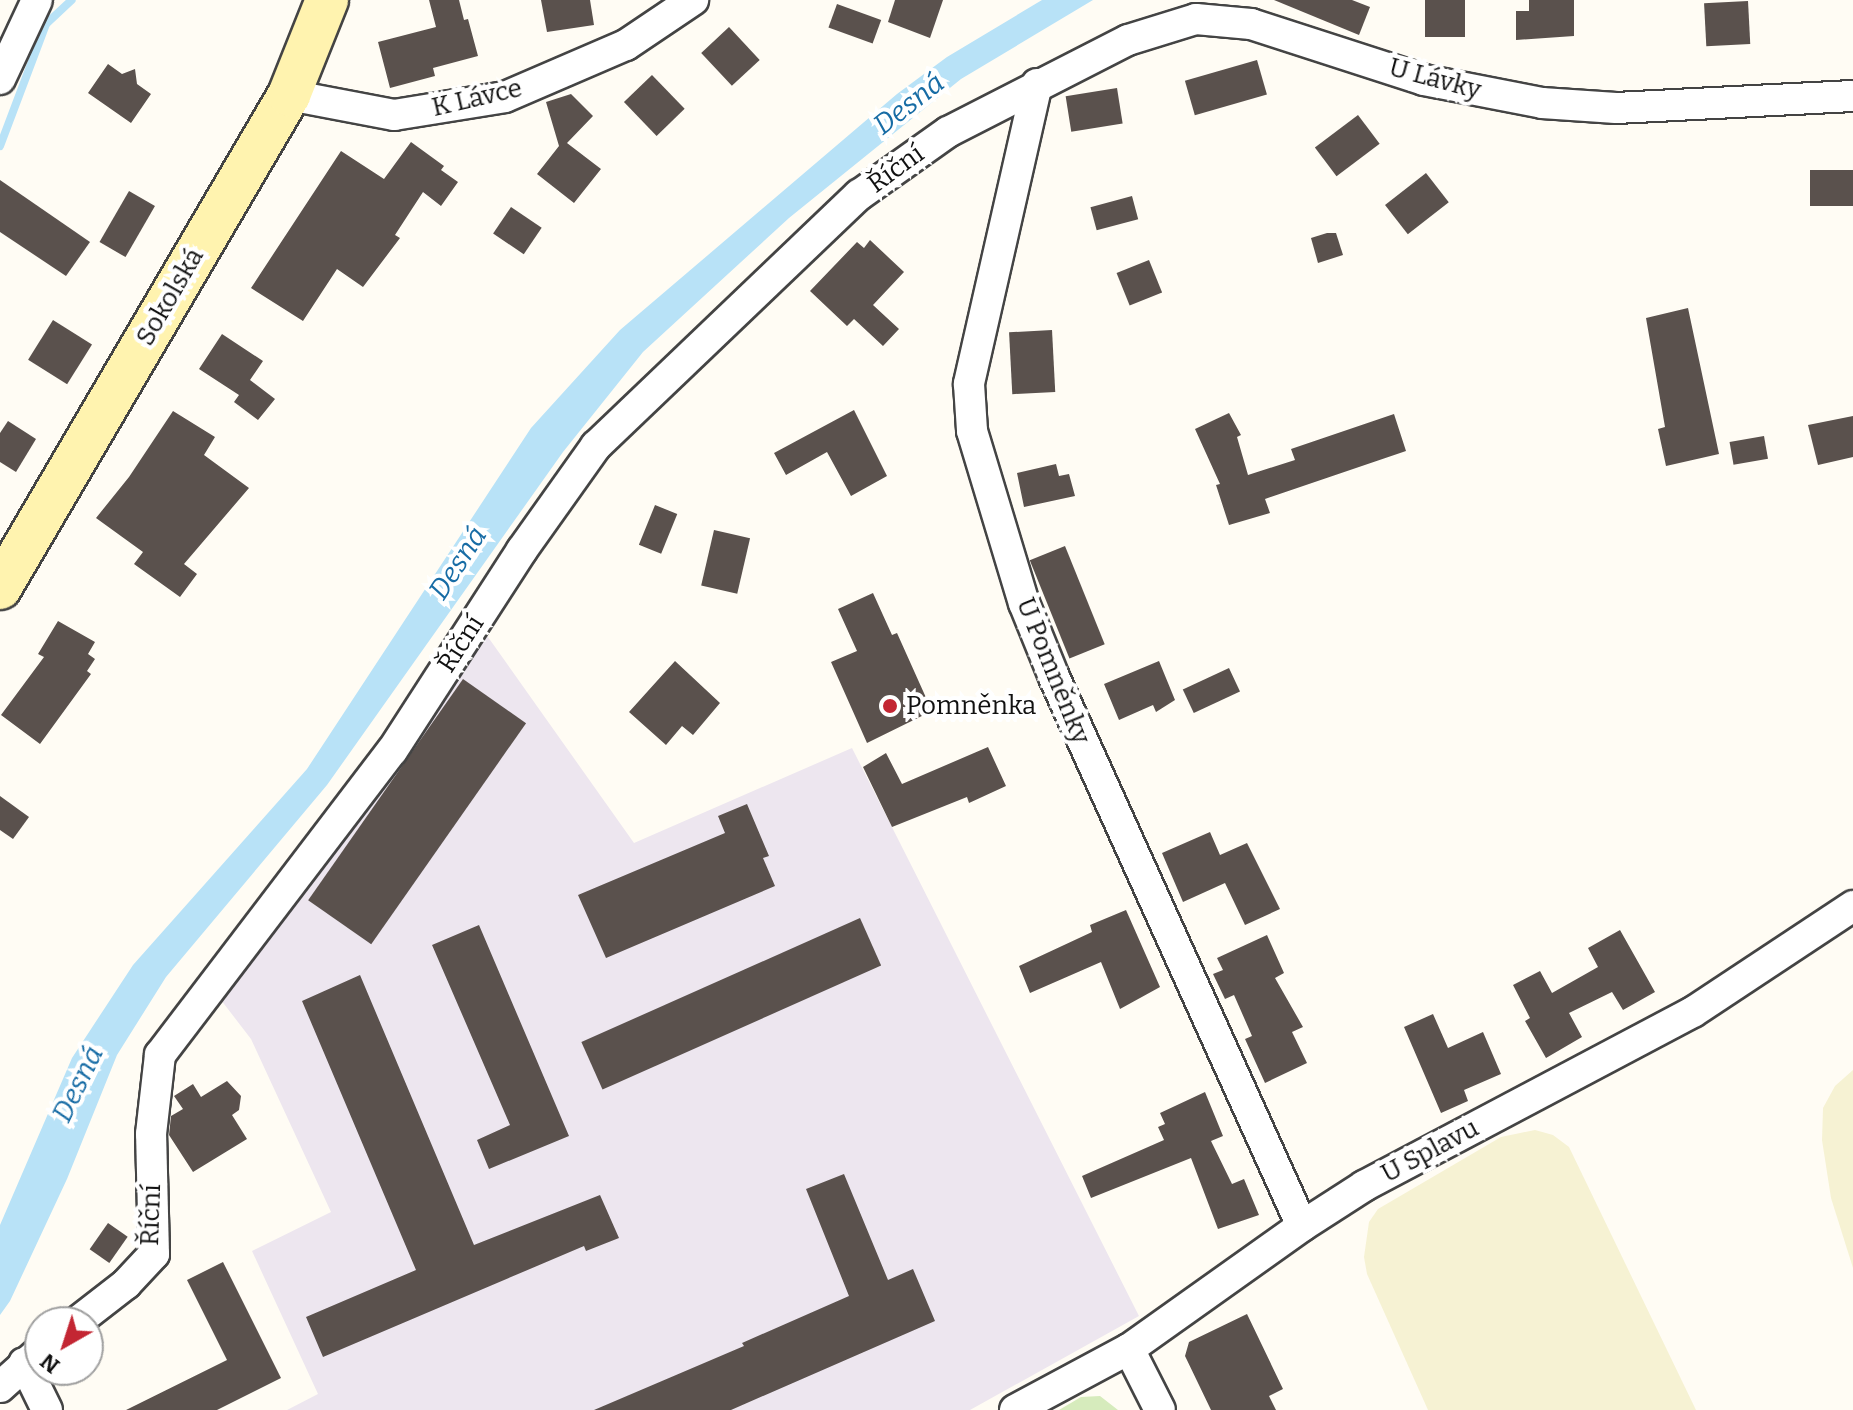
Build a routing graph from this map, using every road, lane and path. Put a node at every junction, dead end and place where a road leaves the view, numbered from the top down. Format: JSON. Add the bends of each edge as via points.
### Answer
{"nodes":[{"id":1,"x":37,"y":0,"type":"edge"},
{"id":2,"x":327,"y":0,"type":"edge"},
{"id":3,"x":693,"y":0,"type":"edge"},
{"id":4,"x":0,"y":79,"type":"edge"},
{"id":5,"x":1037,"y":84,"type":"junction"},
{"id":6,"x":289,"y":95,"type":"junction"},
{"id":7,"x":1853,"y":96,"type":"edge"},
{"id":8,"x":0,"y":588,"type":"edge"},
{"id":9,"x":1853,"y":906,"type":"edge"},
{"id":10,"x":1302,"y":1226,"type":"junction"},
{"id":11,"x":98,"y":1306,"type":"edge"},
{"id":12,"x":1129,"y":1349,"type":"junction"},
{"id":13,"x":24,"y":1364,"type":"edge"},
{"id":14,"x":40,"y":1386,"type":"edge"},
{"id":15,"x":0,"y":1387,"type":"edge"},
{"id":16,"x":47,"y":1410,"type":"edge"},
{"id":17,"x":1015,"y":1410,"type":"edge"},
{"id":18,"x":1160,"y":1410,"type":"edge"}],
"edges":[{"from":1,"to":4,"type":"street"},
{"from":2,"to":6,"type":"street","name":"Sokolská"},
{"from":3,"to":6,"type":"street","name":"K Lávce","via":[[626,45],[505,97],[394,115]]},
{"from":5,"to":7,"type":"street","name":"U Lávky","via":[[1128,40],[1196,19],[1251,24],[1424,80],[1542,103],[1616,108]]},
{"from":5,"to":10,"type":"street","name":"U Pomněnky","via":[[969,384],[972,431],[1024,603],[1054,677]]},
{"from":5,"to":11,"type":"street","name":"Říční","via":[[948,132],[859,195],[596,446],[392,751],[160,1055],[151,1134],[154,1254]]},
{"from":6,"to":8,"type":"street","name":"Sokolská"},
{"from":9,"to":10,"type":"street","name":"U Splavu","via":[[1693,1012],[1364,1186]]},
{"from":10,"to":12,"type":"street","name":"U Splavu"},
{"from":12,"to":17,"type":"street","name":"U Splavu"},
{"from":12,"to":18,"type":"street"},
{"from":13,"to":15,"type":"street"},
{"from":14,"to":16,"type":"street"}]}
